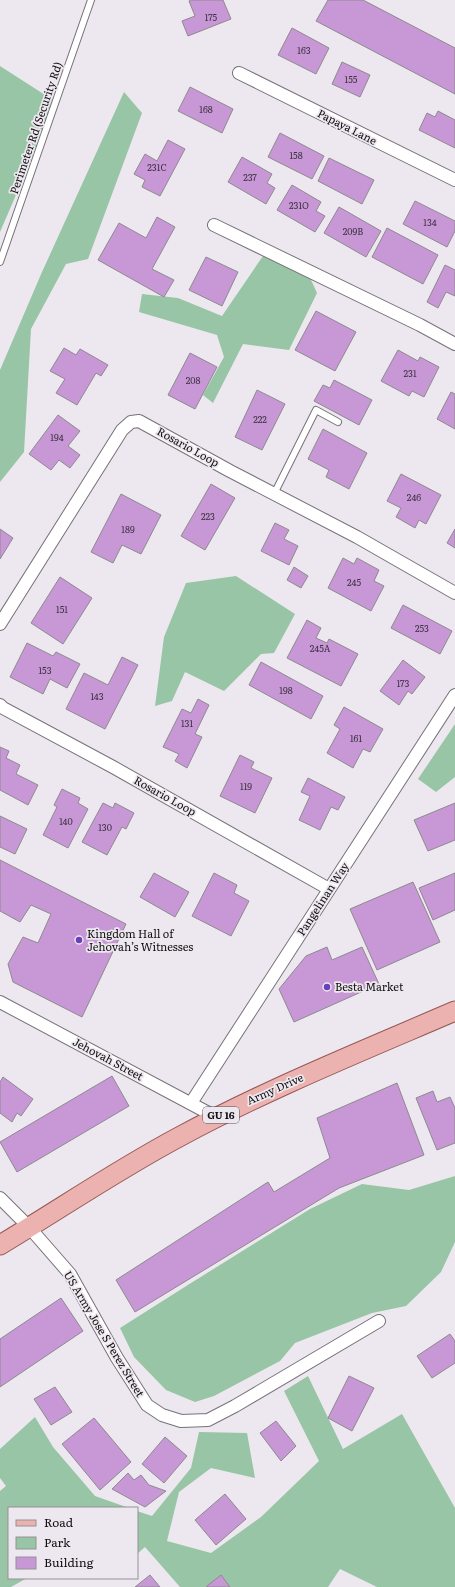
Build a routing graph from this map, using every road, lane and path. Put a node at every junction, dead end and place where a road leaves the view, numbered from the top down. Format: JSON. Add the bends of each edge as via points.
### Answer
{"nodes":[{"id":1,"x":91,"y":0,"type":"edge"},
{"id":2,"x":239,"y":73,"type":"dead end"},
{"id":3,"x":455,"y":180,"type":"edge"},
{"id":4,"x":214,"y":225,"type":"dead end"},
{"id":5,"x":0,"y":262,"type":"edge"},
{"id":6,"x":455,"y":344,"type":"edge"},
{"id":7,"x":338,"y":422,"type":"dead end"},
{"id":8,"x":274,"y":494,"type":"junction"},
{"id":9,"x":455,"y":593,"type":"edge"},
{"id":10,"x":0,"y":624,"type":"edge"},
{"id":11,"x":455,"y":695,"type":"edge"},
{"id":12,"x":0,"y":705,"type":"edge"},
{"id":13,"x":329,"y":889,"type":"junction"},
{"id":14,"x":0,"y":1002,"type":"edge"},
{"id":15,"x":455,"y":1011,"type":"edge"},
{"id":16,"x":191,"y":1103,"type":"junction"},
{"id":17,"x":216,"y":1117,"type":"junction"},
{"id":18,"x":0,"y":1198,"type":"edge"},
{"id":19,"x":29,"y":1227,"type":"junction"},
{"id":20,"x":0,"y":1245,"type":"edge"},
{"id":21,"x":379,"y":1321,"type":"dead end"}],
"edges":[{"from":1,"to":5,"type":"lane","name":"Perimeter Rd (Security Rd)"},
{"from":2,"to":3,"type":"street","name":"Papaya Lane"},
{"from":4,"to":6,"type":"street"},
{"from":7,"to":8,"type":"lane","via":[[316,410]]},
{"from":8,"to":9,"type":"street","name":"Rosario Loop","via":[[357,537]]},
{"from":8,"to":10,"type":"street","name":"Rosario Loop","via":[[155,428],[139,421],[131,422],[122,430]]},
{"from":11,"to":13,"type":"street","name":"Pangelinan Way"},
{"from":12,"to":13,"type":"street","name":"Rosario Loop"},
{"from":13,"to":16,"type":"street","name":"Pangelinan Way"},
{"from":14,"to":16,"type":"street","name":"Jehovah Street"},
{"from":15,"to":17,"type":"main road","name":"Army Drive","number":"GU 16"},
{"from":16,"to":17,"type":"street","name":"Jehovah Street"},
{"from":17,"to":19,"type":"main road","name":"Army Drive","number":"GU 16","via":[[141,1158]]},
{"from":18,"to":19,"type":"street","name":"US Army Jose S Perez Street"},
{"from":19,"to":20,"type":"main road","name":"Army Drive","number":"GU 16"},
{"from":19,"to":21,"type":"street","name":"US Army Jose S Perez Street","via":[[70,1274],[146,1404],[162,1415],[181,1421],[208,1420]]}]}
